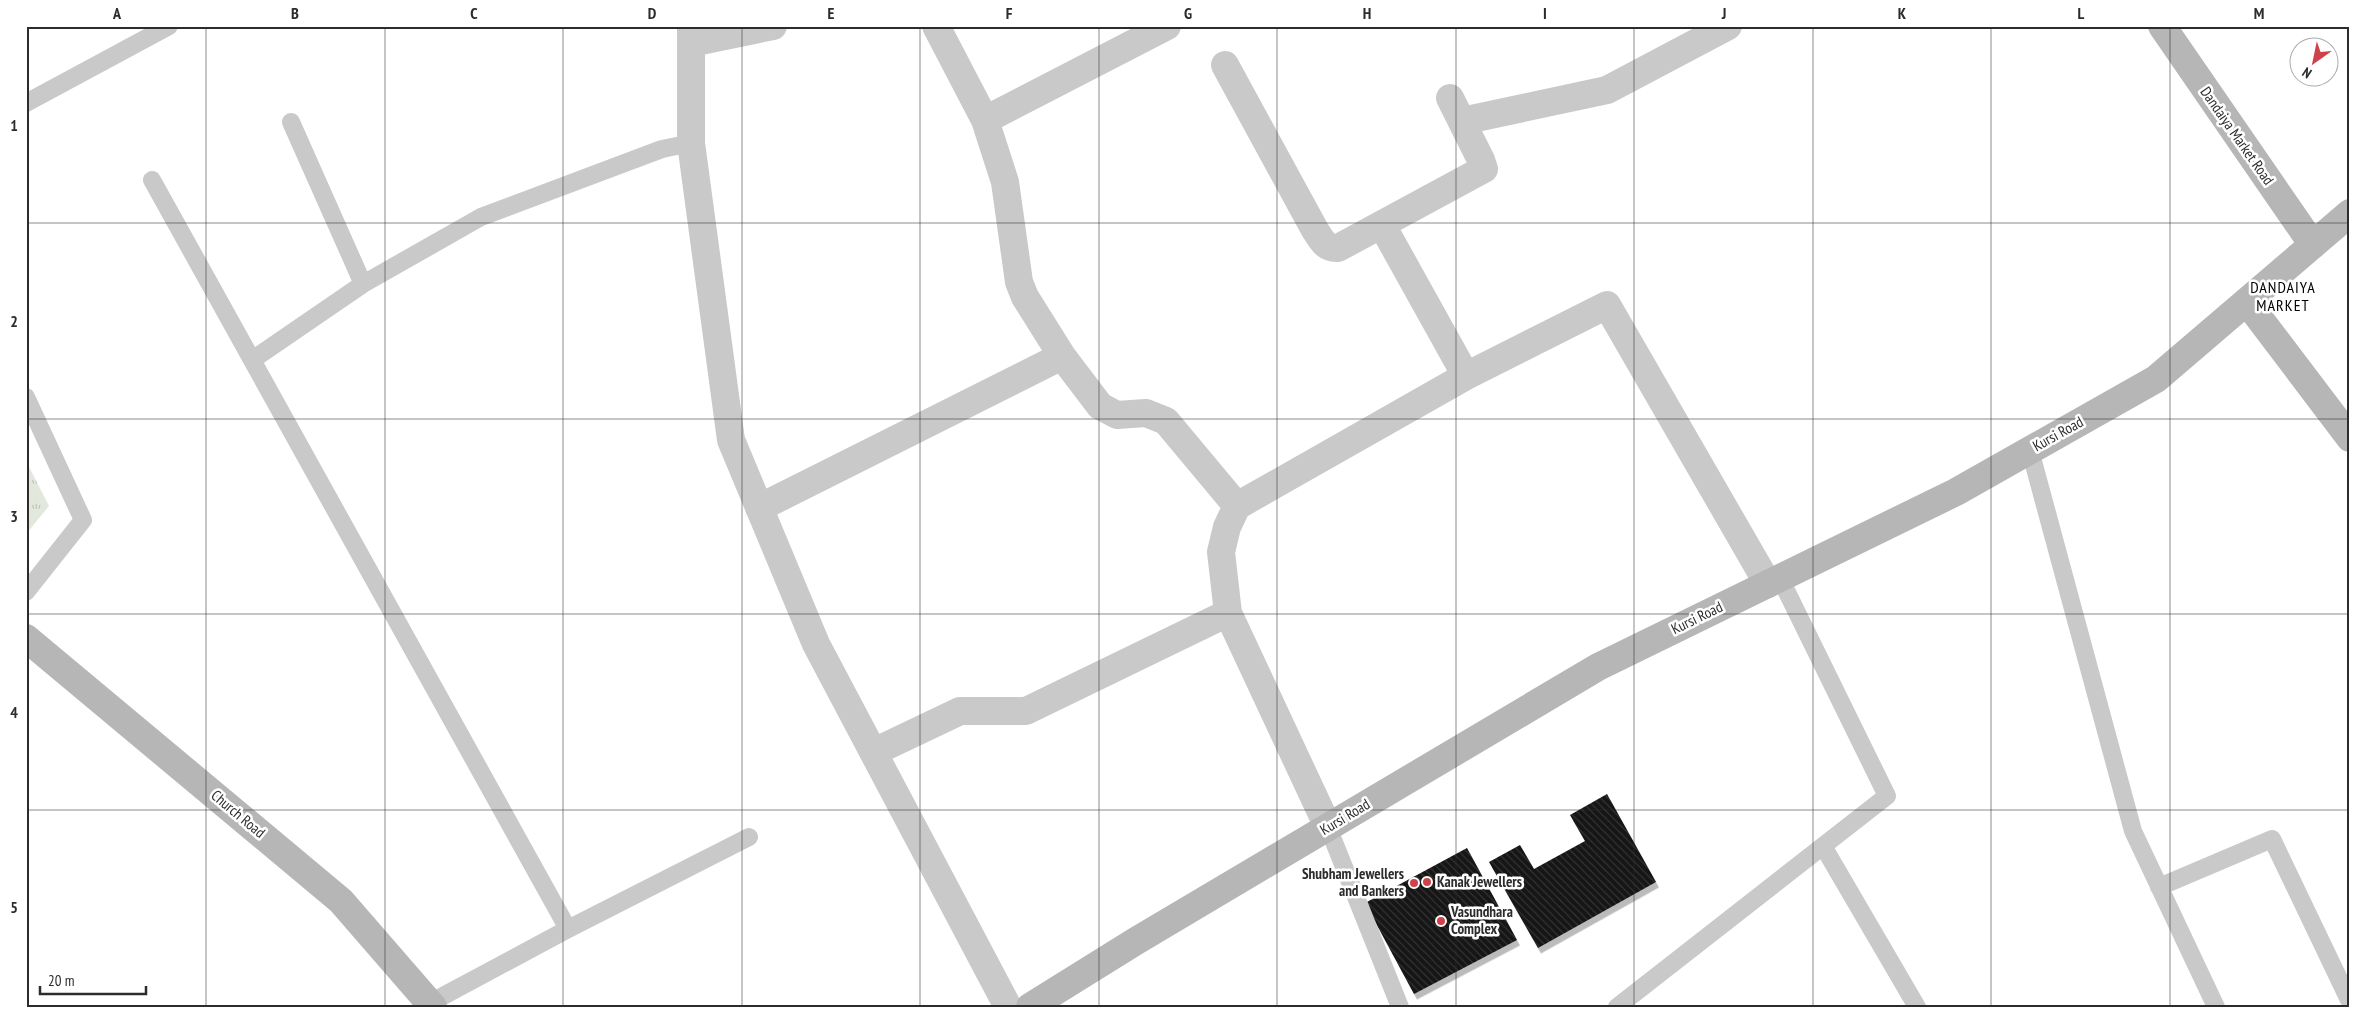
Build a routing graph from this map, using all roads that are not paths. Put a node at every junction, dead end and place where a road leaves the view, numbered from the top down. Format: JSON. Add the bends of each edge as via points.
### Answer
{"nodes":[{"id":1,"x":169,"y":26,"type":"edge"},
{"id":2,"x":773,"y":26,"type":"edge"},
{"id":3,"x":936,"y":26,"type":"edge"},
{"id":4,"x":1167,"y":26,"type":"edge"},
{"id":5,"x":1728,"y":26,"type":"edge"},
{"id":6,"x":2162,"y":26,"type":"edge"},
{"id":7,"x":691,"y":34,"type":"edge"},
{"id":8,"x":1225,"y":66,"type":"dead end"},
{"id":9,"x":26,"y":103,"type":"edge"},
{"id":10,"x":985,"y":120,"type":"junction"},
{"id":11,"x":292,"y":122,"type":"dead end"},
{"id":12,"x":691,"y":143,"type":"junction"},
{"id":13,"x":152,"y":180,"type":"dead end"},
{"id":14,"x":2350,"y":213,"type":"edge"},
{"id":15,"x":1382,"y":225,"type":"junction"},
{"id":16,"x":2312,"y":245,"type":"junction"},
{"id":17,"x":363,"y":284,"type":"junction"},
{"id":18,"x":2247,"y":302,"type":"junction"},
{"id":19,"x":1062,"y":356,"type":"junction"},
{"id":20,"x":252,"y":360,"type":"junction"},
{"id":21,"x":1466,"y":376,"type":"junction"},
{"id":22,"x":26,"y":397,"type":"edge"},
{"id":23,"x":2350,"y":438,"type":"edge"},
{"id":24,"x":2030,"y":450,"type":"junction"},
{"id":25,"x":1237,"y":506,"type":"junction"},
{"id":26,"x":759,"y":508,"type":"junction"},
{"id":27,"x":1774,"y":581,"type":"junction"},
{"id":28,"x":26,"y":592,"type":"edge"},
{"id":29,"x":1228,"y":613,"type":"junction"},
{"id":30,"x":26,"y":638,"type":"edge"},
{"id":31,"x":874,"y":752,"type":"junction"},
{"id":32,"x":1328,"y":827,"type":"junction"},
{"id":33,"x":749,"y":837,"type":"dead end"},
{"id":34,"x":1823,"y":846,"type":"junction"},
{"id":35,"x":2160,"y":887,"type":"junction"},
{"id":36,"x":568,"y":929,"type":"junction"},
{"id":37,"x":2350,"y":1002,"type":"edge"},
{"id":38,"x":431,"y":1005,"type":"edge"},
{"id":39,"x":1008,"y":1007,"type":"edge"},
{"id":40,"x":1030,"y":1007,"type":"edge"},
{"id":41,"x":1400,"y":1007,"type":"edge"},
{"id":42,"x":1618,"y":1007,"type":"edge"},
{"id":43,"x":1917,"y":1007,"type":"edge"},
{"id":44,"x":2216,"y":1007,"type":"edge"}],
"edges":[{"from":1,"to":9,"type":"lane"},
{"from":2,"to":7,"type":"street"},
{"from":3,"to":10,"type":"street"},
{"from":4,"to":10,"type":"street"},
{"from":5,"to":15,"type":"street","via":[[1607,90],[1456,110],[1484,169]]},
{"from":6,"to":16,"type":"main road","name":"Dandaiya Market Road"},
{"from":7,"to":12,"type":"street"},
{"from":8,"to":15,"type":"street","via":[[1325,246],[1338,248]]},
{"from":10,"to":19,"type":"street","via":[[1005,182],[1019,282]]},
{"from":11,"to":17,"type":"lane"},
{"from":12,"to":17,"type":"lane","via":[[662,149],[481,217]]},
{"from":12,"to":26,"type":"street","via":[[731,440]]},
{"from":13,"to":20,"type":"lane"},
{"from":14,"to":16,"type":"main road","name":"Kursi Road"},
{"from":15,"to":21,"type":"street"},
{"from":16,"to":18,"type":"main road","name":"Kursi Road"},
{"from":17,"to":20,"type":"lane"},
{"from":18,"to":23,"type":"main road"},
{"from":18,"to":24,"type":"main road","name":"Kursi Road","via":[[2156,380]]},
{"from":19,"to":25,"type":"street","via":[[1100,406],[1117,415],[1146,413],[1166,421]]},
{"from":19,"to":26,"type":"street"},
{"from":20,"to":36,"type":"lane"},
{"from":21,"to":25,"type":"street"},
{"from":21,"to":27,"type":"street","via":[[1607,305]]},
{"from":22,"to":28,"type":"lane","via":[[83,520]]},
{"from":24,"to":27,"type":"main road","name":"Kursi Road","via":[[1956,492]]},
{"from":24,"to":35,"type":"lane","via":[[2133,830]]},
{"from":25,"to":29,"type":"street","via":[[1227,527],[1221,552]]},
{"from":26,"to":31,"type":"street","via":[[816,644]]},
{"from":27,"to":32,"type":"main road","name":"Kursi Road","via":[[1598,667]]},
{"from":27,"to":34,"type":"lane","via":[[1887,796]]},
{"from":29,"to":31,"type":"street","via":[[1026,711],[960,712]]},
{"from":29,"to":32,"type":"street"},
{"from":30,"to":38,"type":"main road","name":"Church Road","via":[[342,901]]},
{"from":31,"to":39,"type":"street"},
{"from":32,"to":40,"type":"main road","name":"Kursi Road"},
{"from":32,"to":41,"type":"lane"},
{"from":33,"to":36,"type":"lane"},
{"from":34,"to":42,"type":"lane"},
{"from":34,"to":43,"type":"lane"},
{"from":35,"to":37,"type":"lane","via":[[2272,839]]},
{"from":35,"to":44,"type":"lane"},
{"from":36,"to":38,"type":"lane"}]}
